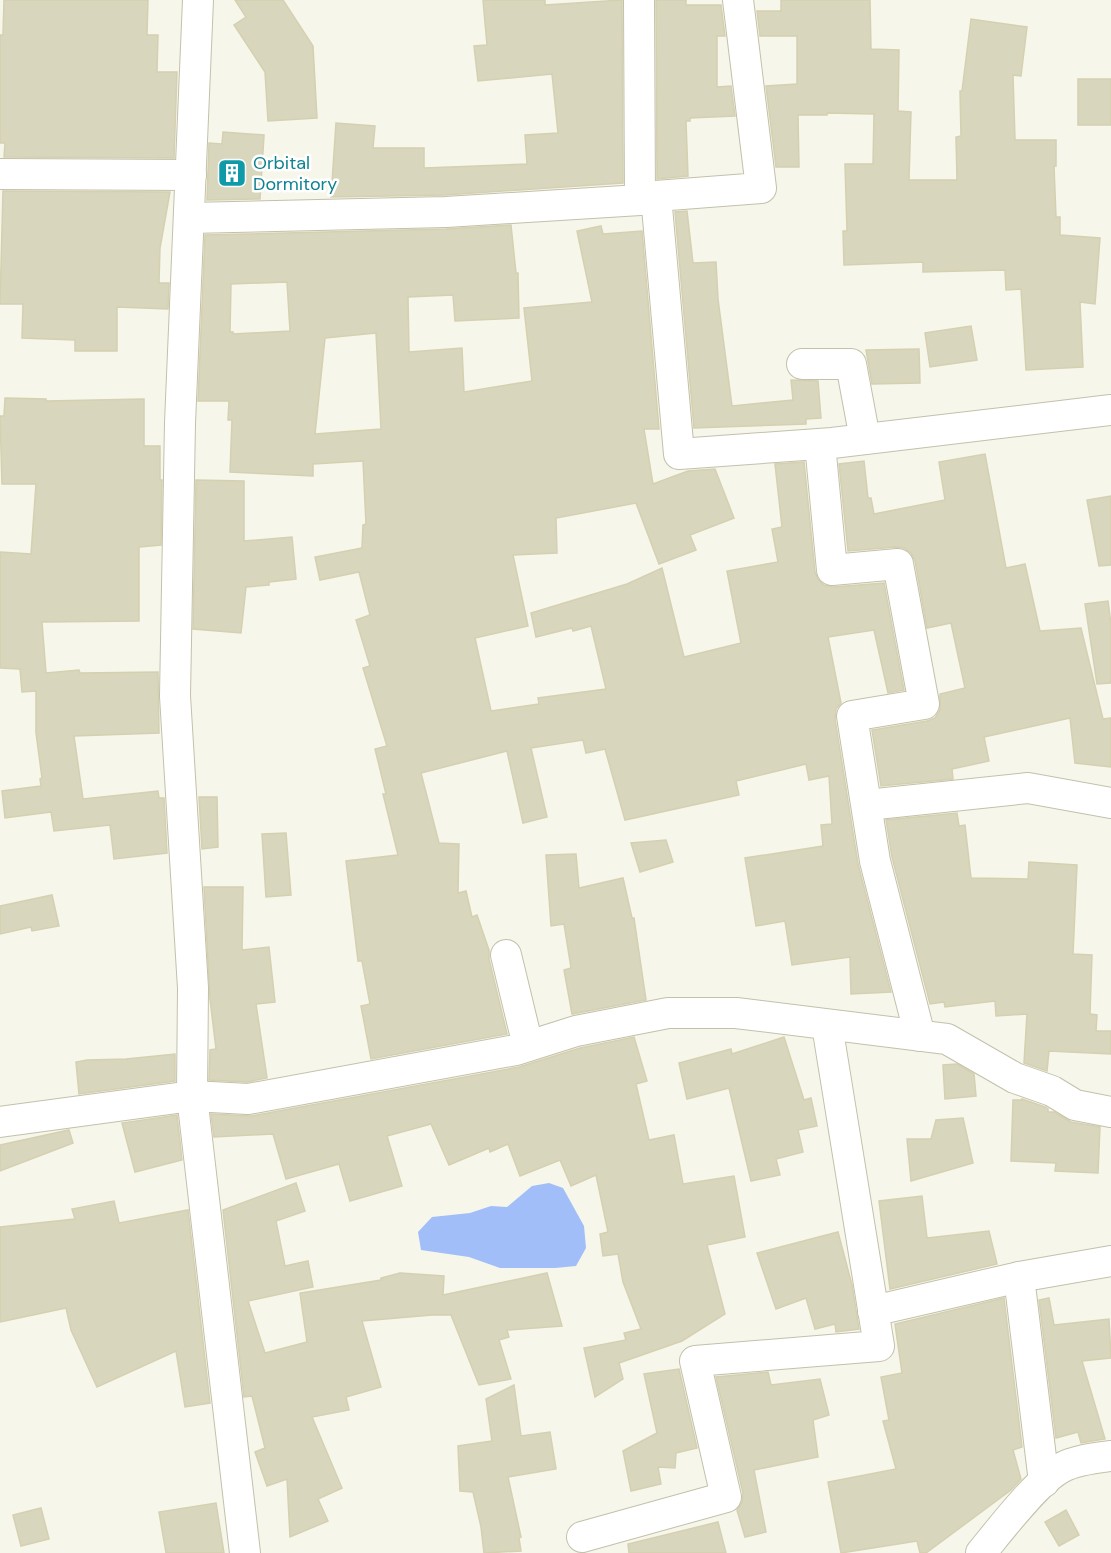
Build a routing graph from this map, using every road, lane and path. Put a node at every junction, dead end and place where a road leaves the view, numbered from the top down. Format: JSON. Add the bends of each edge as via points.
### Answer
{"nodes":[{"id":1,"x":198,"y":0,"type":"edge"},
{"id":2,"x":639,"y":0,"type":"edge"},
{"id":3,"x":738,"y":0,"type":"edge"},
{"id":4,"x":0,"y":174,"type":"edge"},
{"id":5,"x":191,"y":175,"type":"junction"},
{"id":6,"x":648,"y":198,"type":"junction"},
{"id":7,"x":189,"y":218,"type":"junction"},
{"id":8,"x":802,"y":364,"type":"dead end"},
{"id":9,"x":1111,"y":410,"type":"edge"},
{"id":10,"x":865,"y":439,"type":"junction"},
{"id":11,"x":820,"y":444,"type":"junction"},
{"id":12,"x":1111,"y":803,"type":"edge"},
{"id":13,"x":867,"y":805,"type":"junction"},
{"id":14,"x":506,"y":955,"type":"dead end"},
{"id":15,"x":827,"y":1025,"type":"junction"},
{"id":16,"x":920,"y":1036,"type":"junction"},
{"id":17,"x":528,"y":1046,"type":"junction"},
{"id":18,"x":192,"y":1096,"type":"junction"},
{"id":19,"x":1111,"y":1112,"type":"edge"},
{"id":20,"x":0,"y":1122,"type":"edge"},
{"id":21,"x":1111,"y":1261,"type":"edge"},
{"id":22,"x":1019,"y":1277,"type":"junction"},
{"id":23,"x":873,"y":1311,"type":"junction"},
{"id":24,"x":1111,"y":1456,"type":"edge"},
{"id":25,"x":1044,"y":1482,"type":"junction"},
{"id":26,"x":582,"y":1537,"type":"dead end"},
{"id":27,"x":245,"y":1553,"type":"edge"},
{"id":28,"x":981,"y":1553,"type":"edge"}],
"edges":[{"from":1,"to":5,"type":"street"},
{"from":2,"to":6,"type":"street"},
{"from":3,"to":6,"type":"street","via":[[761,188]]},
{"from":4,"to":5,"type":"street"},
{"from":5,"to":7,"type":"street"},
{"from":6,"to":7,"type":"street","via":[[446,213]]},
{"from":6,"to":11,"type":"street","via":[[679,454]]},
{"from":7,"to":18,"type":"street","via":[[175,696],[192,988]]},
{"from":8,"to":10,"type":"street","via":[[851,364]]},
{"from":9,"to":10,"type":"street"},
{"from":10,"to":11,"type":"street"},
{"from":11,"to":13,"type":"street","via":[[832,570],[898,564],[924,704],[852,716]]},
{"from":12,"to":13,"type":"street","via":[[1028,788]]},
{"from":13,"to":16,"type":"street","via":[[875,861]]},
{"from":14,"to":17,"type":"street"},
{"from":15,"to":16,"type":"street"},
{"from":15,"to":17,"type":"street","via":[[736,1013],[668,1013],[576,1031]]},
{"from":15,"to":23,"type":"street"},
{"from":16,"to":19,"type":"street","via":[[947,1039],[1015,1078],[1052,1091],[1075,1105]]},
{"from":17,"to":18,"type":"street","via":[[248,1100]]},
{"from":18,"to":20,"type":"street"},
{"from":18,"to":27,"type":"street"},
{"from":21,"to":22,"type":"street"},
{"from":22,"to":23,"type":"street"},
{"from":22,"to":25,"type":"street"},
{"from":23,"to":26,"type":"street","via":[[879,1346],[695,1361],[726,1497]]},
{"from":24,"to":25,"type":"street","via":[[1061,1467]]},
{"from":25,"to":28,"type":"street"}]}
